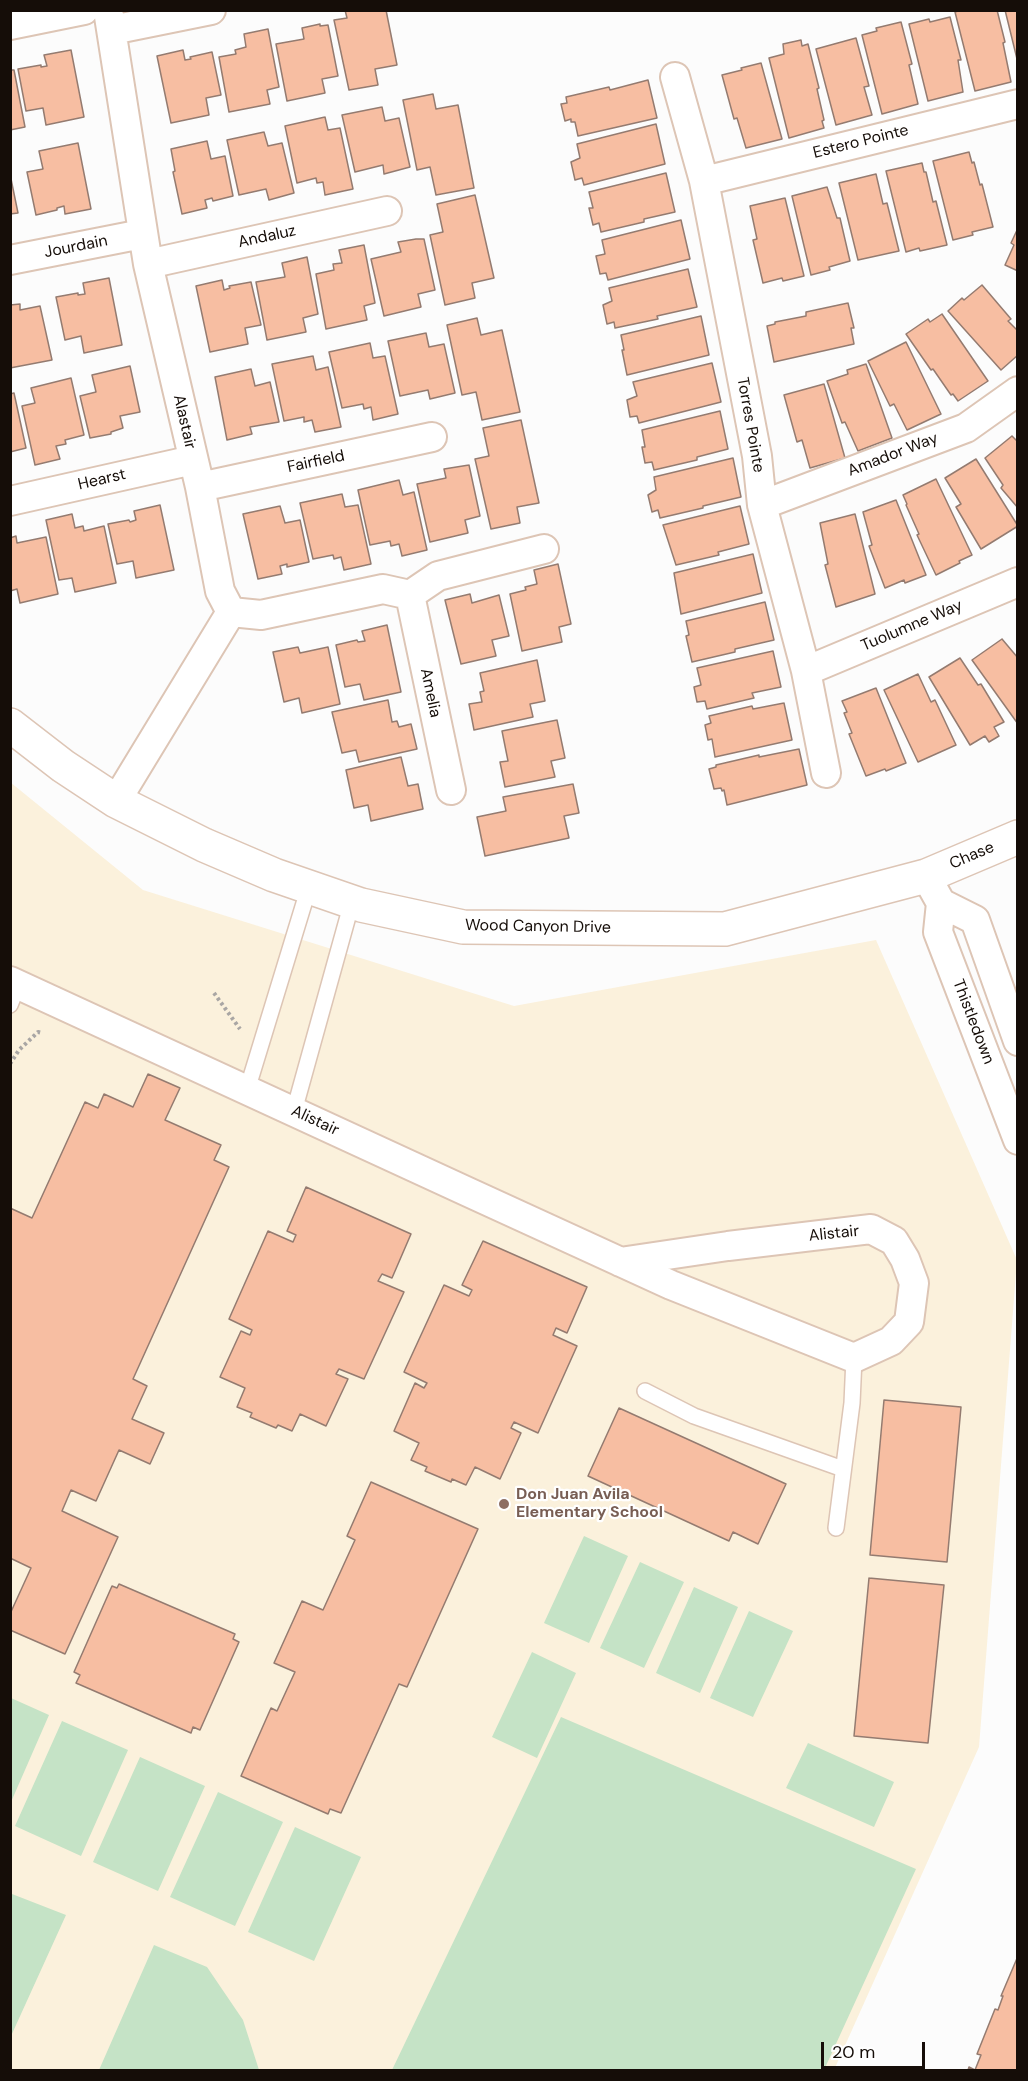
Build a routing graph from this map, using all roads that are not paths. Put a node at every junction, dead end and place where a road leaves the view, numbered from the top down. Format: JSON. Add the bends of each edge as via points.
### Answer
{"nodes":[{"id":1,"x":84,"y":10,"type":"edge"},
{"id":2,"x":211,"y":10,"type":"edge"},
{"id":3,"x":110,"y":20,"type":"edge"},
{"id":4,"x":10,"y":25,"type":"edge"},
{"id":5,"x":675,"y":77,"type":"dead end"},
{"id":6,"x":1017,"y":104,"type":"edge"},
{"id":7,"x":704,"y":181,"type":"junction"},
{"id":8,"x":387,"y":211,"type":"dead end"},
{"id":9,"x":142,"y":234,"type":"junction"},
{"id":10,"x":10,"y":260,"type":"edge"},
{"id":11,"x":148,"y":264,"type":"junction"},
{"id":12,"x":1017,"y":391,"type":"edge"},
{"id":13,"x":432,"y":437,"type":"dead end"},
{"id":14,"x":196,"y":473,"type":"junction"},
{"id":15,"x":10,"y":501,"type":"edge"},
{"id":16,"x":762,"y":505,"type":"junction"},
{"id":17,"x":544,"y":549,"type":"dead end"},
{"id":18,"x":1017,"y":582,"type":"edge"},
{"id":19,"x":410,"y":595,"type":"junction"},
{"id":20,"x":231,"y":612,"type":"junction"},
{"id":21,"x":806,"y":671,"type":"junction"},
{"id":22,"x":10,"y":725,"type":"edge"},
{"id":23,"x":826,"y":773,"type":"dead end"},
{"id":24,"x":451,"y":790,"type":"dead end"},
{"id":25,"x":116,"y":801,"type":"junction"},
{"id":26,"x":1017,"y":837,"type":"edge"},
{"id":27,"x":309,"y":887,"type":"junction"},
{"id":28,"x":934,"y":889,"type":"junction"},
{"id":29,"x":352,"y":902,"type":"junction"},
{"id":30,"x":13,"y":990,"type":"edge"},
{"id":31,"x":1017,"y":1041,"type":"edge"},
{"id":32,"x":247,"y":1090,"type":"junction"},
{"id":33,"x":294,"y":1112,"type":"junction"},
{"id":34,"x":1017,"y":1140,"type":"edge"},
{"id":35,"x":620,"y":1262,"type":"junction"},
{"id":36,"x":854,"y":1358,"type":"junction"},
{"id":37,"x":645,"y":1391,"type":"dead end"},
{"id":38,"x":843,"y":1470,"type":"junction"},
{"id":39,"x":836,"y":1528,"type":"dead end"}],
"edges":[{"from":1,"to":4,"type":"street"},
{"from":2,"to":3,"type":"street"},
{"from":3,"to":9,"type":"street","name":"Alastair"},
{"from":5,"to":7,"type":"street","name":"Torres Pointe"},
{"from":6,"to":7,"type":"street","name":"Estero Pointe"},
{"from":7,"to":16,"type":"street","name":"Torres Pointe","via":[[757,456]]},
{"from":8,"to":11,"type":"street","name":"Andaluz"},
{"from":9,"to":10,"type":"street","name":"Jourdain"},
{"from":9,"to":11,"type":"street","name":"Alastair"},
{"from":11,"to":14,"type":"street","name":"Alastair"},
{"from":12,"to":16,"type":"street","name":"Amador Way","via":[[966,428]]},
{"from":13,"to":14,"type":"street","name":"Fairfield"},
{"from":14,"to":15,"type":"street","name":"Hearst"},
{"from":14,"to":20,"type":"street","name":"Alastair","via":[[220,591]]},
{"from":16,"to":21,"type":"street","name":"Torres Pointe"},
{"from":17,"to":19,"type":"street","via":[[438,576]]},
{"from":18,"to":21,"type":"street","name":"Tuolumne Way"},
{"from":19,"to":20,"type":"street","via":[[383,589],[261,615]]},
{"from":19,"to":24,"type":"street","name":"Amelia"},
{"from":20,"to":25,"type":"street"},
{"from":21,"to":23,"type":"street","name":"Torres Pointe"},
{"from":22,"to":25,"type":"street","name":"Wood Canyon Drive"},
{"from":25,"to":27,"type":"street","name":"Wood Canyon Drive","via":[[204,845]]},
{"from":26,"to":28,"type":"street","name":"Chase"},
{"from":27,"to":29,"type":"street","name":"Wood Canyon Drive"},
{"from":27,"to":32,"type":"lane"},
{"from":28,"to":29,"type":"street","name":"Wood Canyon Drive","via":[[725,929],[463,927]]},
{"from":28,"to":31,"type":"street","via":[[975,920]]},
{"from":28,"to":34,"type":"street","name":"Thistledown","via":[[938,932]]},
{"from":29,"to":33,"type":"lane"},
{"from":30,"to":32,"type":"street","name":"Alistair"},
{"from":32,"to":33,"type":"street","name":"Alistair"},
{"from":33,"to":35,"type":"street","name":"Alistair"},
{"from":35,"to":36,"type":"street","name":"Alistair"},
{"from":35,"to":36,"type":"street","name":"Alistair","via":[[870,1229],[894,1241],[914,1283],[909,1322],[891,1341]]},
{"from":36,"to":38,"type":"lane"},
{"from":37,"to":38,"type":"lane","via":[[694,1416]]},
{"from":38,"to":39,"type":"lane"}]}
